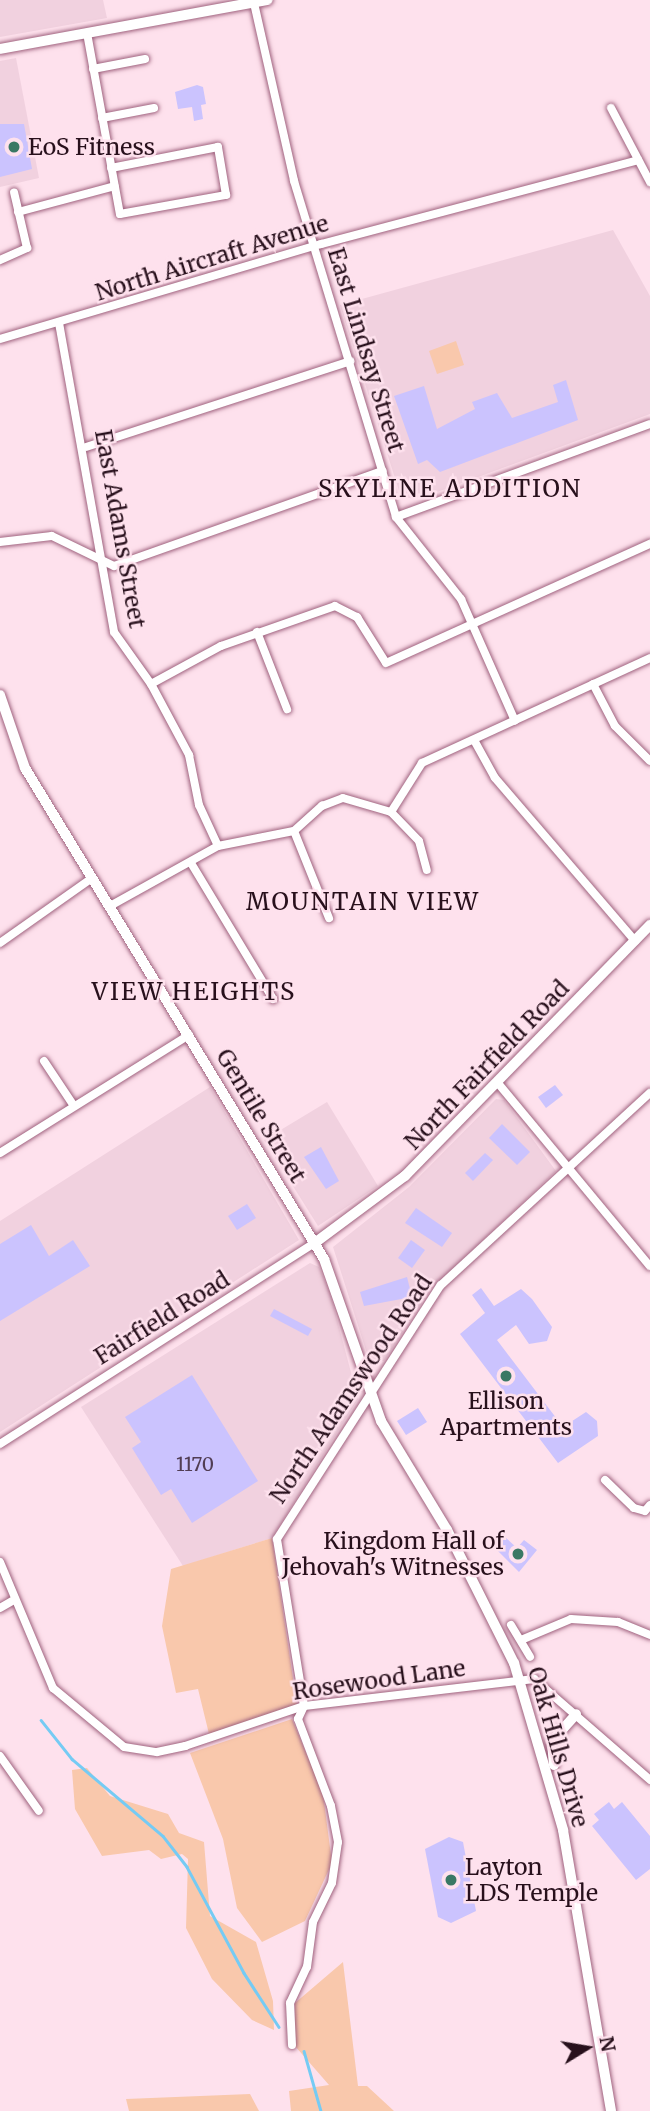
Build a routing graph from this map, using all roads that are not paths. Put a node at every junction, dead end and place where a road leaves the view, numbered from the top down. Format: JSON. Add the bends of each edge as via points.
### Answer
{"nodes":[{"id":1,"x":268,"y":0,"type":"edge"},
{"id":2,"x":254,"y":3,"type":"junction"},
{"id":3,"x":87,"y":33,"type":"junction"},
{"id":4,"x":0,"y":49,"type":"edge"},
{"id":5,"x":145,"y":60,"type":"dead end"},
{"id":6,"x":93,"y":69,"type":"junction"},
{"id":7,"x":153,"y":108,"type":"dead end"},
{"id":8,"x":611,"y":108,"type":"dead end"},
{"id":9,"x":102,"y":118,"type":"junction"},
{"id":10,"x":638,"y":160,"type":"junction"},
{"id":11,"x":111,"y":168,"type":"junction"},
{"id":12,"x":650,"y":182,"type":"edge"},
{"id":13,"x":115,"y":186,"type":"junction"},
{"id":14,"x":14,"y":192,"type":"dead end"},
{"id":15,"x":18,"y":212,"type":"junction"},
{"id":16,"x":316,"y":249,"type":"junction"},
{"id":17,"x":0,"y":260,"type":"edge"},
{"id":18,"x":59,"y":323,"type":"junction"},
{"id":19,"x":0,"y":339,"type":"edge"},
{"id":20,"x":350,"y":361,"type":"junction"},
{"id":21,"x":650,"y":424,"type":"edge"},
{"id":22,"x":86,"y":447,"type":"junction"},
{"id":23,"x":383,"y":471,"type":"junction"},
{"id":24,"x":396,"y":517,"type":"junction"},
{"id":25,"x":0,"y":542,"type":"edge"},
{"id":26,"x":650,"y":544,"type":"edge"},
{"id":27,"x":101,"y":561,"type":"junction"},
{"id":28,"x":474,"y":623,"type":"junction"},
{"id":29,"x":257,"y":632,"type":"junction"},
{"id":30,"x":650,"y":658,"type":"edge"},
{"id":31,"x":151,"y":684,"type":"junction"},
{"id":32,"x":593,"y":684,"type":"junction"},
{"id":33,"x":0,"y":695,"type":"edge"},
{"id":34,"x":287,"y":709,"type":"dead end"},
{"id":35,"x":515,"y":721,"type":"junction"},
{"id":36,"x":474,"y":740,"type":"junction"},
{"id":37,"x":650,"y":761,"type":"edge"},
{"id":38,"x":391,"y":812,"type":"junction"},
{"id":39,"x":294,"y":831,"type":"junction"},
{"id":40,"x":218,"y":846,"type":"junction"},
{"id":41,"x":191,"y":863,"type":"junction"},
{"id":42,"x":427,"y":870,"type":"dead end"},
{"id":43,"x":92,"y":878,"type":"junction"},
{"id":44,"x":110,"y":906,"type":"junction"},
{"id":45,"x":328,"y":918,"type":"dead end"},
{"id":46,"x":650,"y":925,"type":"edge"},
{"id":47,"x":635,"y":941,"type":"junction"},
{"id":48,"x":0,"y":943,"type":"edge"},
{"id":49,"x":274,"y":999,"type":"dead end"},
{"id":50,"x":189,"y":1035,"type":"junction"},
{"id":51,"x":44,"y":1061,"type":"dead end"},
{"id":52,"x":497,"y":1082,"type":"junction"},
{"id":53,"x":650,"y":1093,"type":"edge"},
{"id":54,"x":74,"y":1106,"type":"junction"},
{"id":55,"x":0,"y":1153,"type":"edge"},
{"id":56,"x":569,"y":1167,"type":"junction"},
{"id":57,"x":344,"y":1223,"type":"joint"},
{"id":58,"x":316,"y":1242,"type":"junction"},
{"id":59,"x":650,"y":1266,"type":"edge"},
{"id":60,"x":368,"y":1393,"type":"junction"},
{"id":61,"x":0,"y":1444,"type":"edge"},
{"id":62,"x":605,"y":1480,"type":"dead end"},
{"id":63,"x":647,"y":1508,"type":"edge"},
{"id":64,"x":0,"y":1562,"type":"edge"},
{"id":65,"x":468,"y":1568,"type":"joint"},
{"id":66,"x":12,"y":1601,"type":"junction"},
{"id":67,"x":0,"y":1608,"type":"edge"},
{"id":68,"x":511,"y":1625,"type":"dead end"},
{"id":69,"x":650,"y":1635,"type":"edge"},
{"id":70,"x":521,"y":1640,"type":"junction"},
{"id":71,"x":530,"y":1657,"type":"dead end"},
{"id":72,"x":520,"y":1681,"type":"junction"},
{"id":73,"x":304,"y":1706,"type":"junction"},
{"id":74,"x":576,"y":1714,"type":"junction"},
{"id":75,"x":0,"y":1756,"type":"edge"},
{"id":76,"x":650,"y":1780,"type":"edge"},
{"id":77,"x":38,"y":1811,"type":"dead end"},
{"id":78,"x":559,"y":1814,"type":"junction"},
{"id":79,"x":292,"y":2045,"type":"dead end"},
{"id":80,"x":611,"y":2111,"type":"edge"}],
"edges":[{"from":1,"to":2,"type":"main road"},
{"from":2,"to":3,"type":"main road"},
{"from":2,"to":16,"type":"street","name":"East Lindsay Street","via":[[294,181]]},
{"from":3,"to":4,"type":"main road"},
{"from":3,"to":6,"type":"street"},
{"from":5,"to":6,"type":"street"},
{"from":6,"to":9,"type":"street"},
{"from":7,"to":9,"type":"street"},
{"from":8,"to":10,"type":"street"},
{"from":9,"to":11,"type":"street"},
{"from":10,"to":12,"type":"street"},
{"from":10,"to":16,"type":"street","name":"North Aircraft Avenue"},
{"from":11,"to":13,"type":"street"},
{"from":11,"to":13,"type":"street","via":[[218,147],[226,195],[120,214]]},
{"from":13,"to":15,"type":"street"},
{"from":14,"to":15,"type":"street"},
{"from":15,"to":17,"type":"street","via":[[27,248]]},
{"from":16,"to":18,"type":"street","name":"North Aircraft Avenue"},
{"from":16,"to":20,"type":"street","name":"East Lindsay Street"},
{"from":18,"to":19,"type":"street","name":"North Aircraft Avenue"},
{"from":18,"to":22,"type":"street","name":"East Adams Street"},
{"from":20,"to":22,"type":"street"},
{"from":20,"to":23,"type":"street","name":"East Lindsay Street"},
{"from":21,"to":24,"type":"street"},
{"from":22,"to":27,"type":"street","name":"East Adams Street"},
{"from":23,"to":24,"type":"street","name":"East Lindsay Street"},
{"from":23,"to":27,"type":"street","via":[[114,566]]},
{"from":24,"to":28,"type":"street","name":"East Lindsay Street"},
{"from":25,"to":27,"type":"street","via":[[52,536]]},
{"from":26,"to":28,"type":"street"},
{"from":27,"to":31,"type":"street","name":"East Adams Street","via":[[114,632]]},
{"from":28,"to":29,"type":"street","via":[[386,663],[347,607],[316,609]]},
{"from":28,"to":35,"type":"street","name":"East Lindsay Street"},
{"from":29,"to":31,"type":"street"},
{"from":29,"to":34,"type":"street"},
{"from":30,"to":32,"type":"street"},
{"from":31,"to":40,"type":"street","name":"East Adams Street","via":[[189,755],[199,805]]},
{"from":32,"to":35,"type":"street"},
{"from":32,"to":37,"type":"street","via":[[615,726]]},
{"from":33,"to":43,"type":"main road","name":"Gentile Street","via":[[18,755]]},
{"from":35,"to":36,"type":"street"},
{"from":36,"to":38,"type":"street","via":[[422,763]]},
{"from":36,"to":47,"type":"street","via":[[495,778]]},
{"from":38,"to":39,"type":"street","via":[[343,798],[322,806]]},
{"from":38,"to":42,"type":"street","via":[[419,841]]},
{"from":39,"to":40,"type":"street"},
{"from":39,"to":45,"type":"street"},
{"from":40,"to":41,"type":"street"},
{"from":41,"to":44,"type":"street"},
{"from":41,"to":49,"type":"street"},
{"from":43,"to":44,"type":"main road","name":"Gentile Street"},
{"from":43,"to":48,"type":"street"},
{"from":44,"to":50,"type":"main road","name":"Gentile Street"},
{"from":46,"to":47,"type":"main road","name":"North Fairfield Road"},
{"from":47,"to":52,"type":"main road","name":"North Fairfield Road"},
{"from":50,"to":54,"type":"street"},
{"from":50,"to":58,"type":"main road","name":"Gentile Street"},
{"from":51,"to":54,"type":"street"},
{"from":52,"to":56,"type":"street"},
{"from":52,"to":57,"type":"main road","name":"North Fairfield Road","via":[[405,1176]]},
{"from":53,"to":56,"type":"street","name":"North Adamswood Road"},
{"from":54,"to":55,"type":"street"},
{"from":56,"to":59,"type":"street"},
{"from":56,"to":60,"type":"street","name":"North Adamswood Road","via":[[441,1285]]},
{"from":57,"to":58,"type":"main road","name":"Fairfield Road"},
{"from":58,"to":60,"type":"main road","name":"Gentile Street","via":[[339,1292]]},
{"from":58,"to":61,"type":"street","name":"Fairfield Road"},
{"from":60,"to":65,"type":"main road","name":"Gentile Street"},
{"from":60,"to":73,"type":"street","name":"North Adamswood Road","via":[[277,1539]]},
{"from":62,"to":63,"type":"street","via":[[619,1497]]},
{"from":64,"to":66,"type":"street"},
{"from":65,"to":72,"type":"main road","name":"Oak Hills Drive"},
{"from":66,"to":67,"type":"street"},
{"from":66,"to":73,"type":"street","name":"Rosewood Lane","via":[[53,1688],[124,1747],[157,1752],[185,1746]]},
{"from":68,"to":70,"type":"street"},
{"from":69,"to":70,"type":"street","via":[[618,1622],[571,1619]]},
{"from":70,"to":71,"type":"street"},
{"from":72,"to":73,"type":"street","name":"Rosewood Lane"},
{"from":72,"to":74,"type":"street","via":[[541,1683]]},
{"from":72,"to":78,"type":"main road","name":"Oak Hills Drive"},
{"from":73,"to":79,"type":"street","name":"North Adamswood Road","via":[[298,1719],[331,1806],[338,1842],[332,1883],[313,1922],[307,1967],[290,2003]]},
{"from":74,"to":76,"type":"street"},
{"from":74,"to":78,"type":"main road","via":[[551,1745]]},
{"from":75,"to":77,"type":"street"},
{"from":78,"to":80,"type":"main road","name":"Oak Hills Drive"}]}
